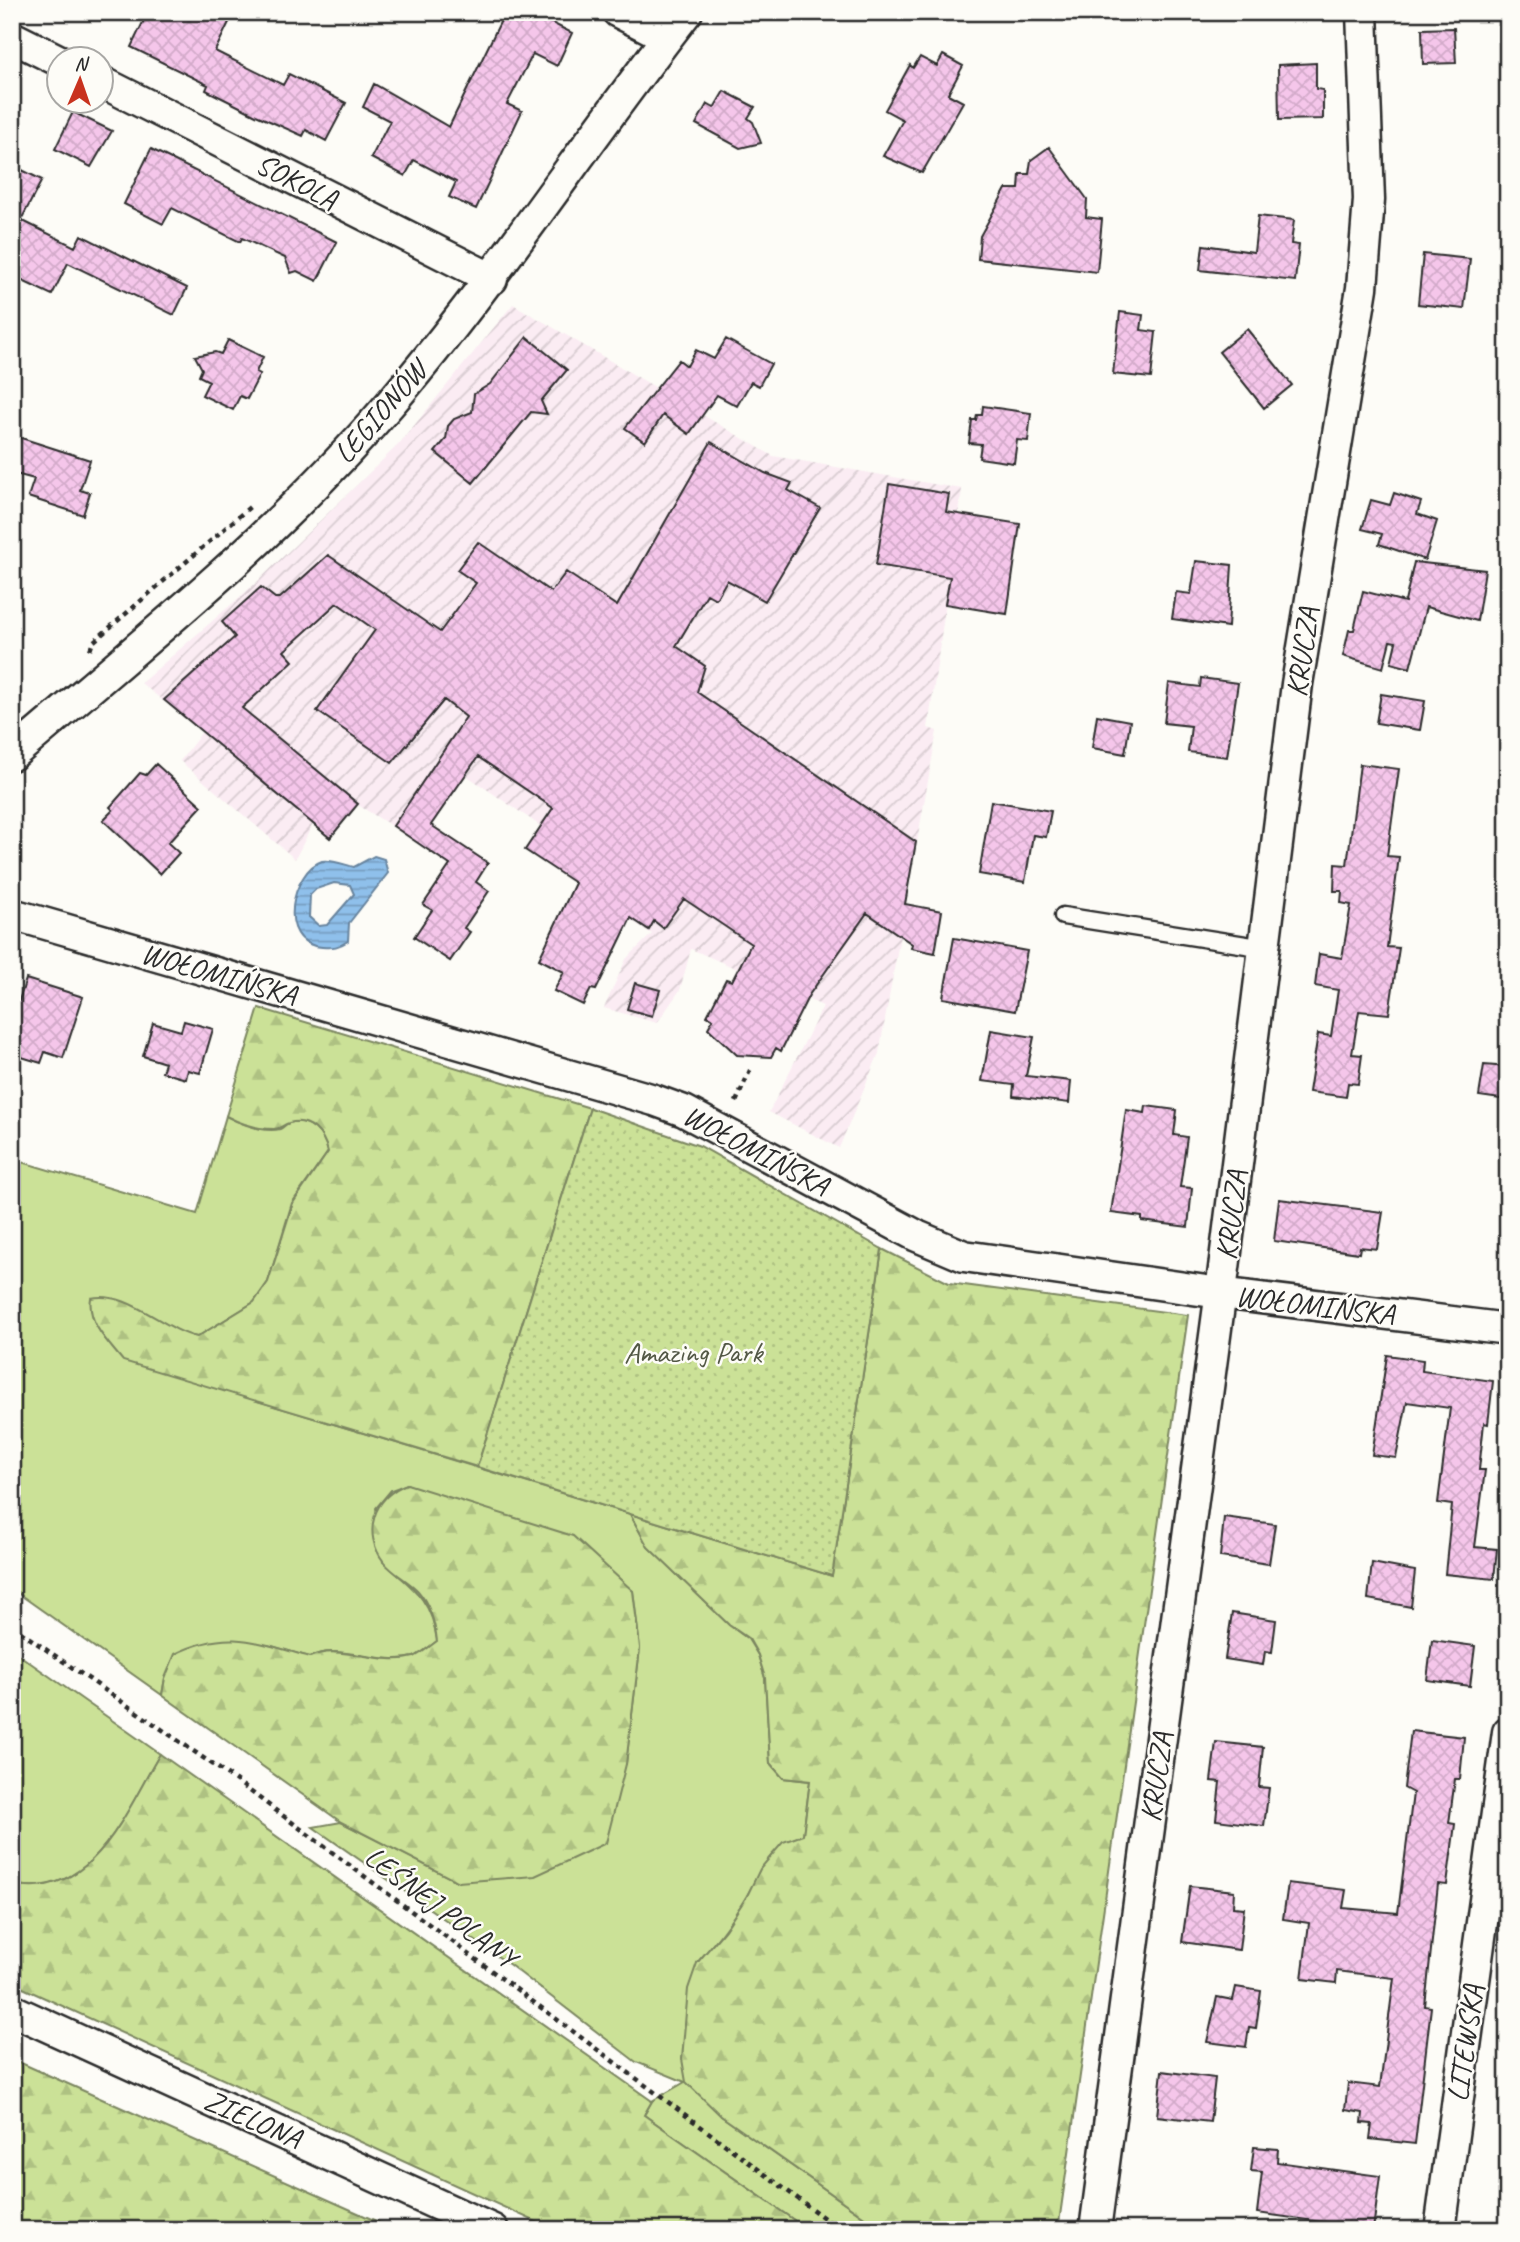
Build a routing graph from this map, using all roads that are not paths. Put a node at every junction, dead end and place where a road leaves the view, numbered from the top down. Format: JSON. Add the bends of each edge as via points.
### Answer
{"nodes":[{"id":1,"x":618,"y":12,"type":"edge"},
{"id":2,"x":687,"y":12,"type":"edge"},
{"id":3,"x":1363,"y":12,"type":"edge"},
{"id":4,"x":12,"y":37,"type":"edge"},
{"id":5,"x":667,"y":37,"type":"junction"},
{"id":6,"x":46,"y":54,"type":"edge"},
{"id":7,"x":116,"y":89,"type":"edge"},
{"id":8,"x":492,"y":279,"type":"junction"},
{"id":9,"x":12,"y":755,"type":"edge"},
{"id":10,"x":12,"y":914,"type":"edge"},
{"id":11,"x":1063,"y":916,"type":"dead end"},
{"id":12,"x":1265,"y":948,"type":"junction"},
{"id":13,"x":1220,"y":1293,"type":"junction"},
{"id":14,"x":1508,"y":1329,"type":"edge"},
{"id":15,"x":1508,"y":1732,"type":"edge"},
{"id":16,"x":12,"y":2011,"type":"edge"},
{"id":17,"x":493,"y":2230,"type":"edge"},
{"id":18,"x":1095,"y":2230,"type":"edge"},
{"id":19,"x":1440,"y":2230,"type":"edge"}],
"edges":[{"from":1,"to":5,"type":"street"},
{"from":2,"to":5,"type":"street","name":"LEGIONÓW"},
{"from":3,"to":12,"type":"street","name":"KRUCZA","via":[[1369,200],[1362,288],[1297,684]]},
{"from":4,"to":6,"type":"street"},
{"from":5,"to":8,"type":"street","name":"LEGIONÓW"},
{"from":7,"to":8,"type":"street","name":"SOKOLA"},
{"from":8,"to":9,"type":"street","name":"LEGIONÓW","via":[[388,406],[269,532]]},
{"from":10,"to":13,"type":"street","name":"WOŁOMIŃSKA","via":[[654,1100],[684,1111],[917,1236],[964,1256]]},
{"from":11,"to":12,"type":"lane"},
{"from":12,"to":13,"type":"street","name":"KRUCZA"},
{"from":13,"to":14,"type":"street","name":"WOŁOMIŃSKA"},
{"from":13,"to":18,"type":"street","name":"KRUCZA"},
{"from":15,"to":19,"type":"street","name":"LITEWSKA"},
{"from":16,"to":17,"type":"street","name":"ZIELONA"}]}
